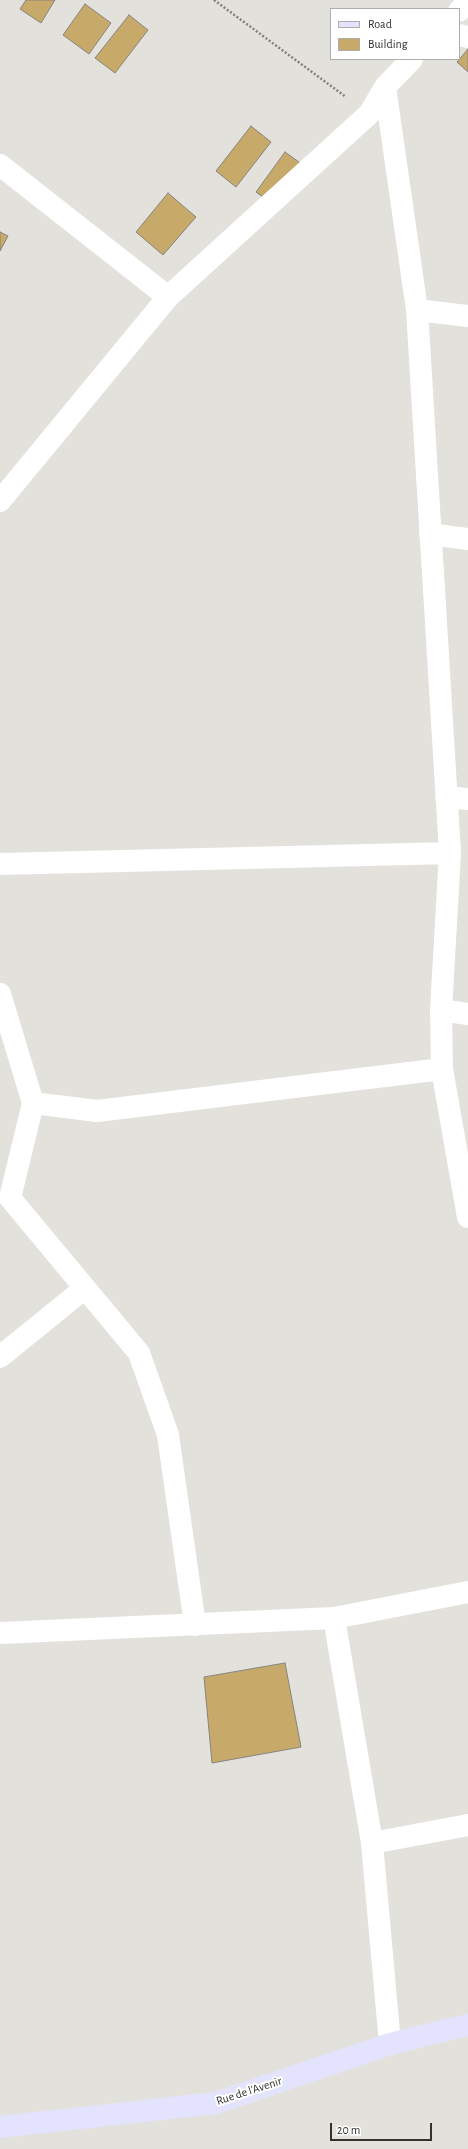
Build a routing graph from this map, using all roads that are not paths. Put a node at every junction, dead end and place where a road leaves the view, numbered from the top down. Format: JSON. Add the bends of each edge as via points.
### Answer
{"nodes":[{"id":1,"x":468,"y":1,"type":"edge"},
{"id":2,"x":460,"y":10,"type":"edge"},
{"id":3,"x":411,"y":60,"type":"edge"},
{"id":4,"x":385,"y":87,"type":"junction"},
{"id":5,"x":0,"y":165,"type":"edge"},
{"id":6,"x":168,"y":297,"type":"junction"},
{"id":7,"x":417,"y":310,"type":"junction"},
{"id":8,"x":468,"y":316,"type":"edge"},
{"id":9,"x":3,"y":491,"type":"edge"},
{"id":10,"x":430,"y":534,"type":"junction"},
{"id":11,"x":468,"y":539,"type":"edge"},
{"id":12,"x":446,"y":797,"type":"junction"},
{"id":13,"x":468,"y":799,"type":"edge"},
{"id":14,"x":450,"y":853,"type":"junction"},
{"id":15,"x":0,"y":864,"type":"edge"},
{"id":16,"x":0,"y":994,"type":"edge"},
{"id":17,"x":441,"y":1010,"type":"junction"},
{"id":18,"x":468,"y":1014,"type":"edge"},
{"id":19,"x":442,"y":1069,"type":"junction"},
{"id":20,"x":33,"y":1103,"type":"junction"},
{"id":21,"x":468,"y":1217,"type":"edge"},
{"id":22,"x":85,"y":1288,"type":"junction"},
{"id":23,"x":0,"y":1357,"type":"edge"},
{"id":24,"x":468,"y":1592,"type":"edge"},
{"id":25,"x":334,"y":1618,"type":"junction"},
{"id":26,"x":195,"y":1625,"type":"junction"},
{"id":27,"x":0,"y":1633,"type":"edge"},
{"id":28,"x":468,"y":1825,"type":"edge"},
{"id":29,"x":372,"y":1843,"type":"junction"},
{"id":30,"x":468,"y":2025,"type":"edge"},
{"id":31,"x":390,"y":2044,"type":"junction"},
{"id":32,"x":0,"y":2127,"type":"edge"}],
"edges":[{"from":1,"to":2,"type":"street"},
{"from":3,"to":4,"type":"street"},
{"from":4,"to":6,"type":"street","via":[[369,114]]},
{"from":4,"to":7,"type":"street"},
{"from":5,"to":6,"type":"street"},
{"from":6,"to":9,"type":"street"},
{"from":7,"to":8,"type":"street"},
{"from":7,"to":10,"type":"street"},
{"from":10,"to":11,"type":"street"},
{"from":10,"to":12,"type":"street"},
{"from":12,"to":13,"type":"street"},
{"from":12,"to":14,"type":"street"},
{"from":14,"to":15,"type":"street"},
{"from":14,"to":17,"type":"street"},
{"from":16,"to":20,"type":"street"},
{"from":17,"to":18,"type":"street"},
{"from":17,"to":19,"type":"street"},
{"from":19,"to":20,"type":"street","via":[[97,1111]]},
{"from":19,"to":21,"type":"street"},
{"from":20,"to":22,"type":"street","via":[[10,1198]]},
{"from":22,"to":23,"type":"street"},
{"from":22,"to":26,"type":"street","via":[[139,1353],[168,1435]]},
{"from":24,"to":25,"type":"street"},
{"from":25,"to":26,"type":"street"},
{"from":25,"to":29,"type":"street"},
{"from":26,"to":27,"type":"street"},
{"from":28,"to":29,"type":"street"},
{"from":29,"to":31,"type":"street"},
{"from":30,"to":31,"type":"main road","name":"Rue de l'Avenir"},
{"from":31,"to":32,"type":"main road","name":"Rue de l'Avenir","via":[[216,2103]]}]}
